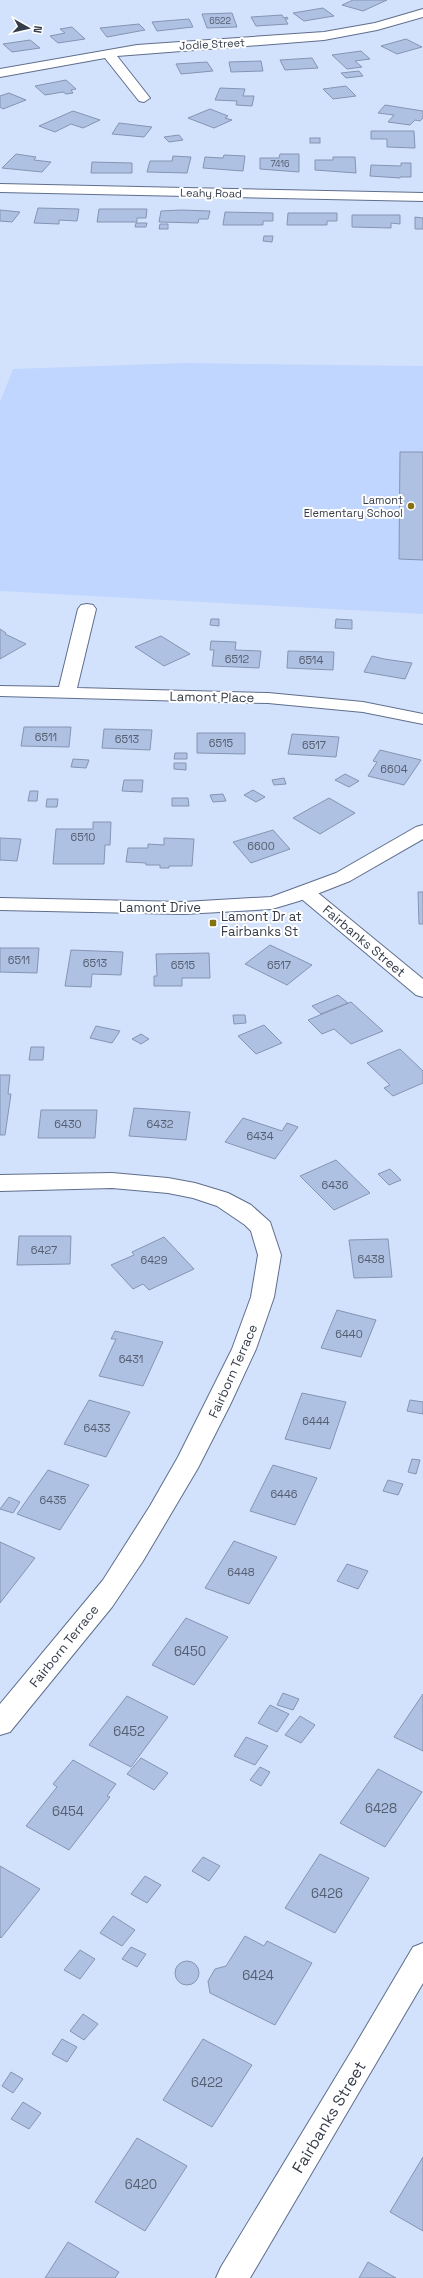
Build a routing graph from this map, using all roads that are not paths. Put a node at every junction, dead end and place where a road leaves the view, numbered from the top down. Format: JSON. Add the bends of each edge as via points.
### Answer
{"nodes":[{"id":1,"x":423,"y":13,"type":"edge"},
{"id":2,"x":108,"y":53,"type":"junction"},
{"id":3,"x":0,"y":74,"type":"edge"},
{"id":4,"x":144,"y":98,"type":"dead end"},
{"id":5,"x":0,"y":188,"type":"edge"},
{"id":6,"x":423,"y":197,"type":"edge"},
{"id":7,"x":87,"y":609,"type":"dead end"},
{"id":8,"x":0,"y":691,"type":"edge"},
{"id":9,"x":67,"y":693,"type":"junction"},
{"id":10,"x":423,"y":719,"type":"edge"},
{"id":11,"x":423,"y":832,"type":"edge"},
{"id":12,"x":305,"y":892,"type":"junction"},
{"id":13,"x":0,"y":904,"type":"edge"},
{"id":14,"x":423,"y":990,"type":"edge"},
{"id":15,"x":0,"y":1183,"type":"edge"},
{"id":16,"x":0,"y":1724,"type":"edge"},
{"id":17,"x":423,"y":1956,"type":"edge"},
{"id":18,"x":232,"y":2278,"type":"edge"}],
"edges":[{"from":1,"to":2,"type":"street","name":"Jodie Street","via":[[377,26],[306,38]]},
{"from":2,"to":3,"type":"street","name":"Jodie Street"},
{"from":2,"to":4,"type":"street"},
{"from":5,"to":6,"type":"street","name":"Leahy Road"},
{"from":7,"to":9,"type":"street"},
{"from":8,"to":9,"type":"street","name":"Lamont Place"},
{"from":9,"to":10,"type":"street","name":"Lamont Place","via":[[268,698],[363,707]]},
{"from":11,"to":12,"type":"street","name":"Lamont Drive","via":[[343,877]]},
{"from":12,"to":13,"type":"street","name":"Lamont Drive","via":[[272,903],[225,907]]},
{"from":12,"to":14,"type":"street","name":"Fairbanks Street"},
{"from":15,"to":16,"type":"street","name":"Fairborn Terrace","via":[[141,1182],[177,1187],[222,1198],[264,1229],[270,1252],[268,1271],[253,1325],[217,1410],[164,1507],[115,1583]]},
{"from":17,"to":18,"type":"street","name":"Fairbanks Street"}]}
